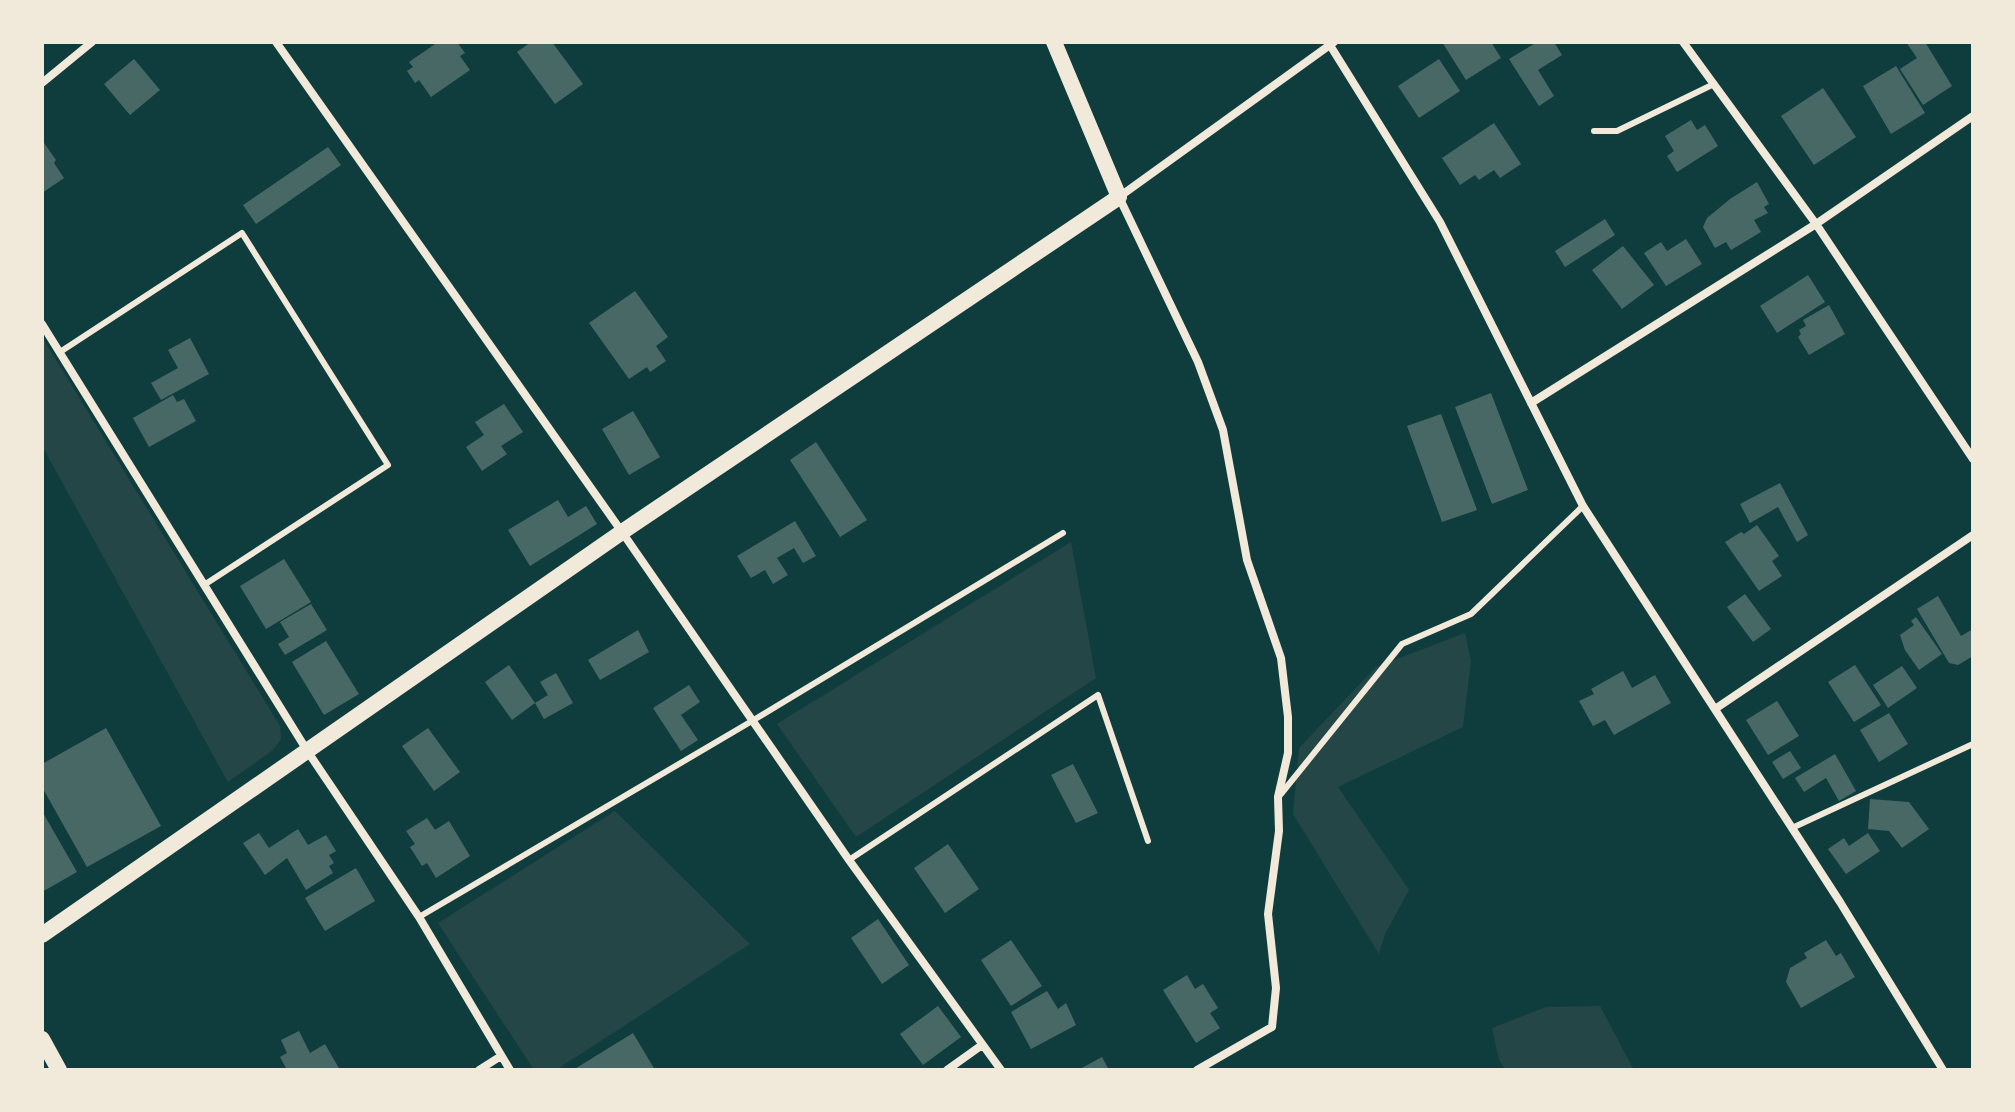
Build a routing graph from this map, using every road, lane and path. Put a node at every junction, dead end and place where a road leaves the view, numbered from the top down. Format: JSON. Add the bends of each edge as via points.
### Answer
{"nodes":[{"id":1,"x":92,"y":42,"type":"edge"},
{"id":2,"x":276,"y":42,"type":"edge"},
{"id":3,"x":1054,"y":42,"type":"edge"},
{"id":4,"x":1683,"y":42,"type":"edge"},
{"id":5,"x":1331,"y":43,"type":"edge"},
{"id":6,"x":42,"y":83,"type":"edge"},
{"id":7,"x":1714,"y":84,"type":"junction"},
{"id":8,"x":1973,"y":116,"type":"edge"},
{"id":9,"x":1594,"y":131,"type":"dead end"},
{"id":10,"x":1119,"y":197,"type":"junction"},
{"id":11,"x":1816,"y":224,"type":"junction"},
{"id":12,"x":42,"y":324,"type":"edge"},
{"id":13,"x":60,"y":352,"type":"junction"},
{"id":14,"x":1531,"y":403,"type":"junction"},
{"id":15,"x":1973,"y":459,"type":"edge"},
{"id":16,"x":1583,"y":506,"type":"junction"},
{"id":17,"x":622,"y":532,"type":"junction"},
{"id":18,"x":1063,"y":533,"type":"dead end"},
{"id":19,"x":1973,"y":535,"type":"edge"},
{"id":20,"x":204,"y":585,"type":"junction"},
{"id":21,"x":1715,"y":709,"type":"junction"},
{"id":22,"x":752,"y":721,"type":"junction"},
{"id":23,"x":1973,"y":744,"type":"edge"},
{"id":24,"x":308,"y":752,"type":"junction"},
{"id":25,"x":1278,"y":797,"type":"junction"},
{"id":26,"x":1792,"y":828,"type":"junction"},
{"id":27,"x":1148,"y":841,"type":"dead end"},
{"id":28,"x":849,"y":860,"type":"junction"},
{"id":29,"x":419,"y":917,"type":"junction"},
{"id":30,"x":42,"y":935,"type":"edge"},
{"id":31,"x":42,"y":1039,"type":"edge"},
{"id":32,"x":982,"y":1045,"type":"junction"},
{"id":33,"x":501,"y":1056,"type":"junction"},
{"id":34,"x":59,"y":1070,"type":"edge"},
{"id":35,"x":479,"y":1070,"type":"edge"},
{"id":36,"x":510,"y":1070,"type":"edge"},
{"id":37,"x":947,"y":1070,"type":"edge"},
{"id":38,"x":1001,"y":1070,"type":"edge"},
{"id":39,"x":1197,"y":1070,"type":"edge"},
{"id":40,"x":1943,"y":1070,"type":"edge"}],
"edges":[{"from":1,"to":6,"type":"street"},
{"from":2,"to":17,"type":"street"},
{"from":3,"to":10,"type":"main road"},
{"from":4,"to":7,"type":"street"},
{"from":5,"to":10,"type":"street"},
{"from":5,"to":14,"type":"street","via":[[1440,222]]},
{"from":7,"to":9,"type":"lane","via":[[1617,131]]},
{"from":7,"to":11,"type":"street"},
{"from":8,"to":11,"type":"street"},
{"from":10,"to":17,"type":"main road"},
{"from":10,"to":25,"type":"street","via":[[1198,362],[1223,430],[1247,560],[1281,658],[1288,753]]},
{"from":11,"to":14,"type":"street"},
{"from":11,"to":15,"type":"street"},
{"from":12,"to":13,"type":"street"},
{"from":13,"to":20,"type":"street"},
{"from":13,"to":20,"type":"lane","via":[[242,233],[380,452],[388,465]]},
{"from":14,"to":16,"type":"street"},
{"from":16,"to":21,"type":"street"},
{"from":16,"to":25,"type":"lane","via":[[1471,614],[1402,644]]},
{"from":17,"to":22,"type":"street"},
{"from":17,"to":24,"type":"main road"},
{"from":18,"to":22,"type":"lane"},
{"from":19,"to":21,"type":"street"},
{"from":20,"to":24,"type":"street"},
{"from":21,"to":26,"type":"street"},
{"from":22,"to":28,"type":"street"},
{"from":22,"to":29,"type":"lane"},
{"from":23,"to":26,"type":"lane"},
{"from":24,"to":29,"type":"street"},
{"from":24,"to":30,"type":"main road"},
{"from":25,"to":39,"type":"street","via":[[1268,914],[1276,988],[1272,1027]]},
{"from":26,"to":40,"type":"street"},
{"from":27,"to":28,"type":"lane","via":[[1098,695]]},
{"from":28,"to":32,"type":"street"},
{"from":29,"to":33,"type":"street"},
{"from":31,"to":34,"type":"main road"},
{"from":32,"to":37,"type":"street"},
{"from":32,"to":38,"type":"street"},
{"from":33,"to":35,"type":"street"},
{"from":33,"to":36,"type":"street"}]}
